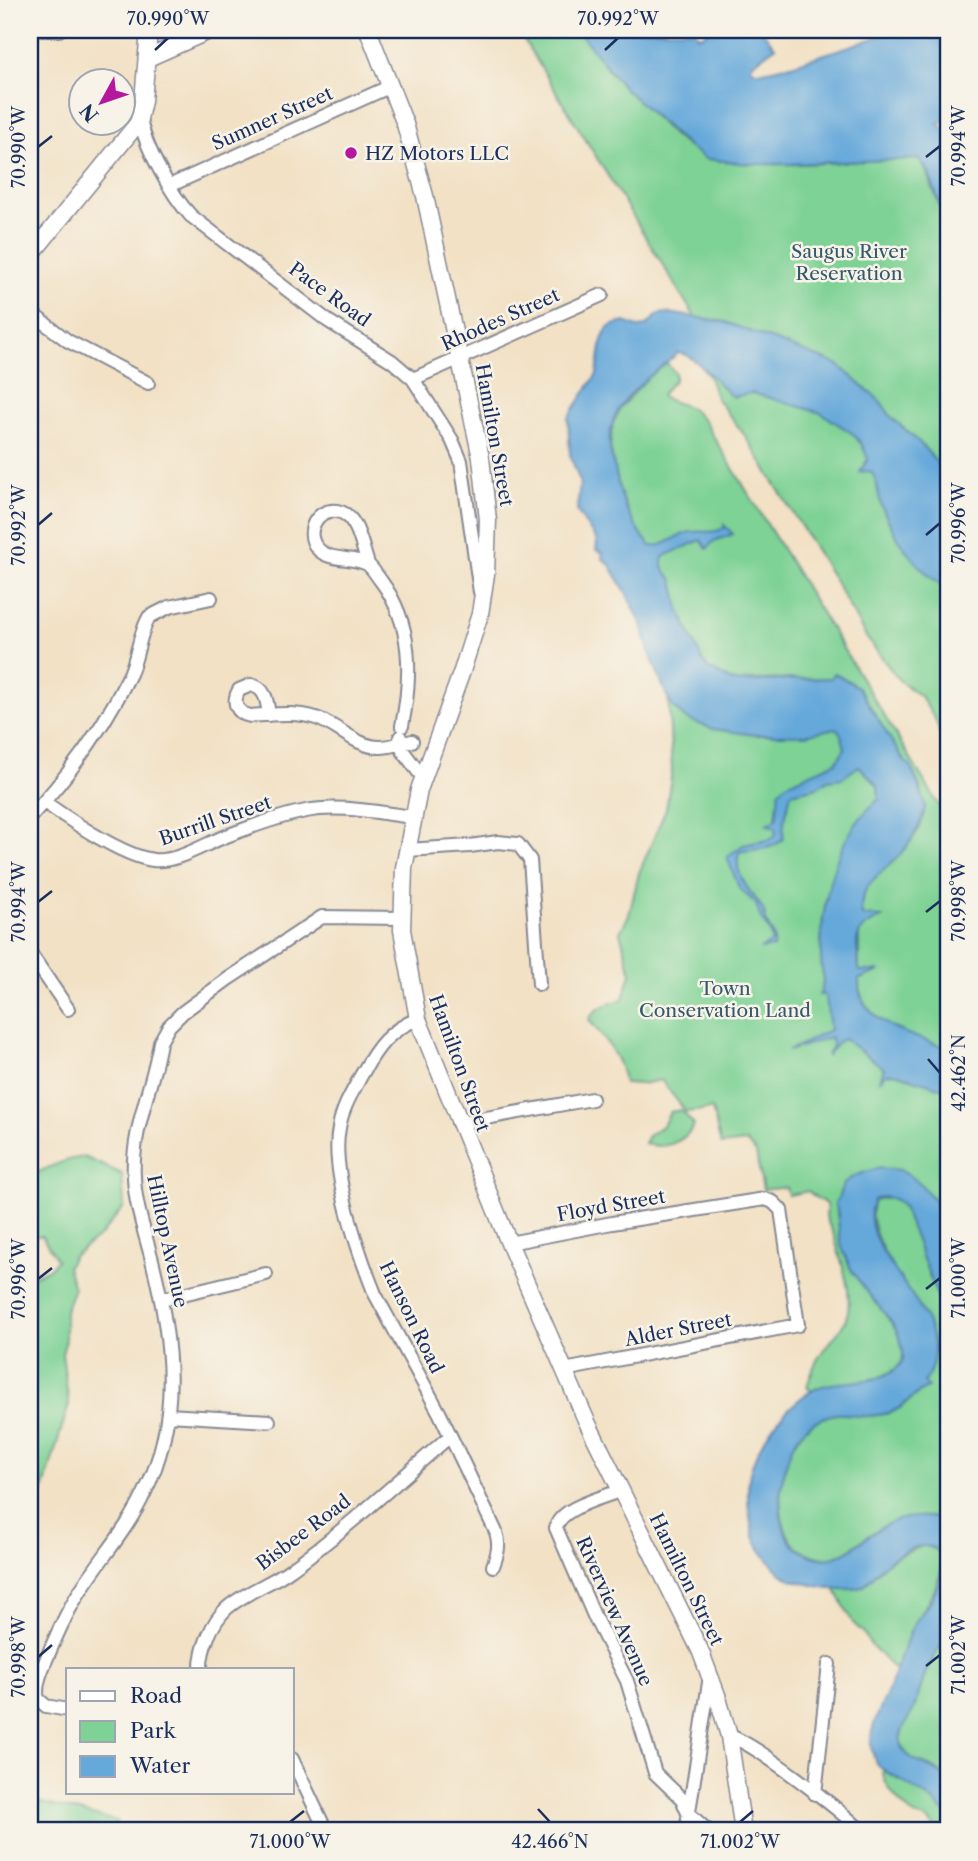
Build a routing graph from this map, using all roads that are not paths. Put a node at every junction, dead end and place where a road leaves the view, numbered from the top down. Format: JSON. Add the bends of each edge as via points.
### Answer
{"nodes":[{"id":1,"x":37,"y":30,"type":"edge"},
{"id":2,"x":59,"y":30,"type":"edge"},
{"id":3,"x":211,"y":30,"type":"edge"},
{"id":4,"x":368,"y":30,"type":"edge"},
{"id":5,"x":149,"y":31,"type":"edge"},
{"id":6,"x":148,"y":58,"type":"junction"},
{"id":7,"x":391,"y":86,"type":"junction"},
{"id":8,"x":140,"y":118,"type":"junction"},
{"id":9,"x":169,"y":186,"type":"junction"},
{"id":10,"x":30,"y":256,"type":"edge"},
{"id":11,"x":602,"y":295,"type":"dead end"},
{"id":12,"x":30,"y":312,"type":"edge"},
{"id":13,"x":460,"y":358,"type":"junction"},
{"id":14,"x":413,"y":379,"type":"junction"},
{"id":15,"x":148,"y":383,"type":"dead end"},
{"id":16,"x":368,"y":564,"type":"junction"},
{"id":17,"x":211,"y":598,"type":"dead end"},
{"id":18,"x":482,"y":603,"type":"junction"},
{"id":19,"x":269,"y":715,"type":"dead end"},
{"id":20,"x":406,"y":742,"type":"junction"},
{"id":21,"x":434,"y":748,"type":"junction"},
{"id":22,"x":423,"y":778,"type":"junction"},
{"id":23,"x":44,"y":802,"type":"junction"},
{"id":24,"x":30,"y":817,"type":"edge"},
{"id":25,"x":413,"y":817,"type":"junction"},
{"id":26,"x":407,"y":850,"type":"junction"},
{"id":27,"x":402,"y":918,"type":"junction"},
{"id":28,"x":30,"y":953,"type":"edge"},
{"id":29,"x":539,"y":984,"type":"dead end"},
{"id":30,"x":68,"y":1009,"type":"dead end"},
{"id":31,"x":418,"y":1019,"type":"junction"},
{"id":32,"x":592,"y":1099,"type":"dead end"},
{"id":33,"x":458,"y":1123,"type":"junction"},
{"id":34,"x":509,"y":1243,"type":"junction"},
{"id":35,"x":266,"y":1274,"type":"dead end"},
{"id":36,"x":162,"y":1299,"type":"junction"},
{"id":37,"x":798,"y":1325,"type":"joint"},
{"id":38,"x":564,"y":1370,"type":"junction"},
{"id":39,"x":168,"y":1415,"type":"junction"},
{"id":40,"x":269,"y":1421,"type":"dead end"},
{"id":41,"x":450,"y":1436,"type":"junction"},
{"id":42,"x":619,"y":1491,"type":"junction"},
{"id":43,"x":493,"y":1566,"type":"dead end"},
{"id":44,"x":829,"y":1664,"type":"dead end"},
{"id":45,"x":201,"y":1668,"type":"edge"},
{"id":46,"x":710,"y":1676,"type":"junction"},
{"id":47,"x":66,"y":1710,"type":"edge"},
{"id":48,"x":729,"y":1736,"type":"junction"},
{"id":49,"x":294,"y":1763,"type":"edge"},
{"id":50,"x":815,"y":1794,"type":"junction"},
{"id":51,"x":688,"y":1814,"type":"junction"},
{"id":52,"x":326,"y":1831,"type":"edge"},
{"id":53,"x":686,"y":1831,"type":"edge"},
{"id":54,"x":708,"y":1831,"type":"edge"},
{"id":55,"x":743,"y":1831,"type":"edge"},
{"id":56,"x":861,"y":1831,"type":"edge"}],
"edges":[{"from":1,"to":2,"type":"street"},
{"from":3,"to":6,"type":"main road"},
{"from":4,"to":7,"type":"main road","name":"Hamilton Street"},
{"from":5,"to":6,"type":"main road","name":"Pace Road"},
{"from":6,"to":8,"type":"main road","name":"Pace Road"},
{"from":7,"to":9,"type":"street","name":"Sumner Street"},
{"from":7,"to":13,"type":"main road","name":"Hamilton Street","via":[[417,164]]},
{"from":8,"to":9,"type":"street","name":"Pace Road"},
{"from":8,"to":10,"type":"main road"},
{"from":9,"to":14,"type":"street","name":"Pace Road","via":[[182,206],[208,230]]},
{"from":11,"to":13,"type":"street","name":"Rhodes Street"},
{"from":12,"to":15,"type":"street","via":[[68,341]]},
{"from":13,"to":14,"type":"street","name":"Rhodes Street"},
{"from":13,"to":18,"type":"main road","name":"Hamilton Street","via":[[486,494],[488,548]]},
{"from":14,"to":18,"type":"street","name":"Pace Road","via":[[461,461]]},
{"from":16,"to":16,"type":"street","via":[[348,517],[332,511],[316,519],[312,536],[317,549]]},
{"from":16,"to":20,"type":"street","via":[[394,601],[404,627],[409,672],[402,726]]},
{"from":17,"to":23,"type":"street","via":[[169,607],[149,617],[115,707]]},
{"from":18,"to":21,"type":"main road","name":"Hamilton Street"},
{"from":19,"to":20,"type":"street","via":[[317,718],[371,746]]},
{"from":20,"to":21,"type":"street"},
{"from":20,"to":22,"type":"street","via":[[407,759]]},
{"from":21,"to":22,"type":"main road","name":"Hamilton Street"},
{"from":22,"to":25,"type":"main road","name":"Hamilton Street"},
{"from":23,"to":24,"type":"street"},
{"from":23,"to":25,"type":"street","name":"Burrill Street","via":[[95,835],[155,860],[303,811],[344,809]]},
{"from":25,"to":26,"type":"main road","name":"Hamilton Street"},
{"from":26,"to":27,"type":"main road","name":"Hamilton Street"},
{"from":26,"to":29,"type":"street","via":[[518,844],[530,860]]},
{"from":27,"to":31,"type":"main road","name":"Hamilton Street"},
{"from":27,"to":36,"type":"street","name":"Hilltop Avenue","via":[[322,917],[228,978],[183,1012],[164,1033],[133,1159],[138,1203]]},
{"from":28,"to":30,"type":"street"},
{"from":31,"to":33,"type":"main road","name":"Hamilton Street"},
{"from":31,"to":41,"type":"street","name":"Hanson Road","via":[[388,1034],[366,1067],[343,1111],[337,1151],[367,1274]]},
{"from":32,"to":33,"type":"street"},
{"from":33,"to":34,"type":"main road","name":"Hamilton Street"},
{"from":34,"to":37,"type":"street","name":"Floyd Street","via":[[765,1199],[781,1210]]},
{"from":34,"to":38,"type":"main road","name":"Hamilton Street"},
{"from":35,"to":36,"type":"street"},
{"from":36,"to":39,"type":"street","name":"Hilltop Avenue","via":[[171,1368]]},
{"from":37,"to":38,"type":"street","name":"Alder Street"},
{"from":38,"to":42,"type":"main road","name":"Hamilton Street"},
{"from":39,"to":40,"type":"street"},
{"from":39,"to":47,"type":"street","name":"Hilltop Avenue","via":[[162,1450],[144,1495],[77,1595],[45,1661],[37,1691],[41,1703]]},
{"from":41,"to":43,"type":"street","name":"Hanson Road","via":[[499,1541]]},
{"from":41,"to":45,"type":"street","name":"Bisbee Road","via":[[308,1557],[228,1608],[208,1637]]},
{"from":42,"to":46,"type":"main road","name":"Hamilton Street"},
{"from":42,"to":51,"type":"street","name":"Riverview Avenue","via":[[568,1511],[556,1528],[627,1681],[655,1773],[682,1800]]},
{"from":44,"to":50,"type":"street"},
{"from":46,"to":48,"type":"main road","name":"Hamilton Street"},
{"from":46,"to":51,"type":"street"},
{"from":48,"to":50,"type":"street","via":[[748,1744]]},
{"from":48,"to":55,"type":"main road","name":"Hamilton Street"},
{"from":49,"to":52,"type":"street"},
{"from":50,"to":56,"type":"street"},
{"from":51,"to":53,"type":"street"},
{"from":51,"to":54,"type":"street"}]}
